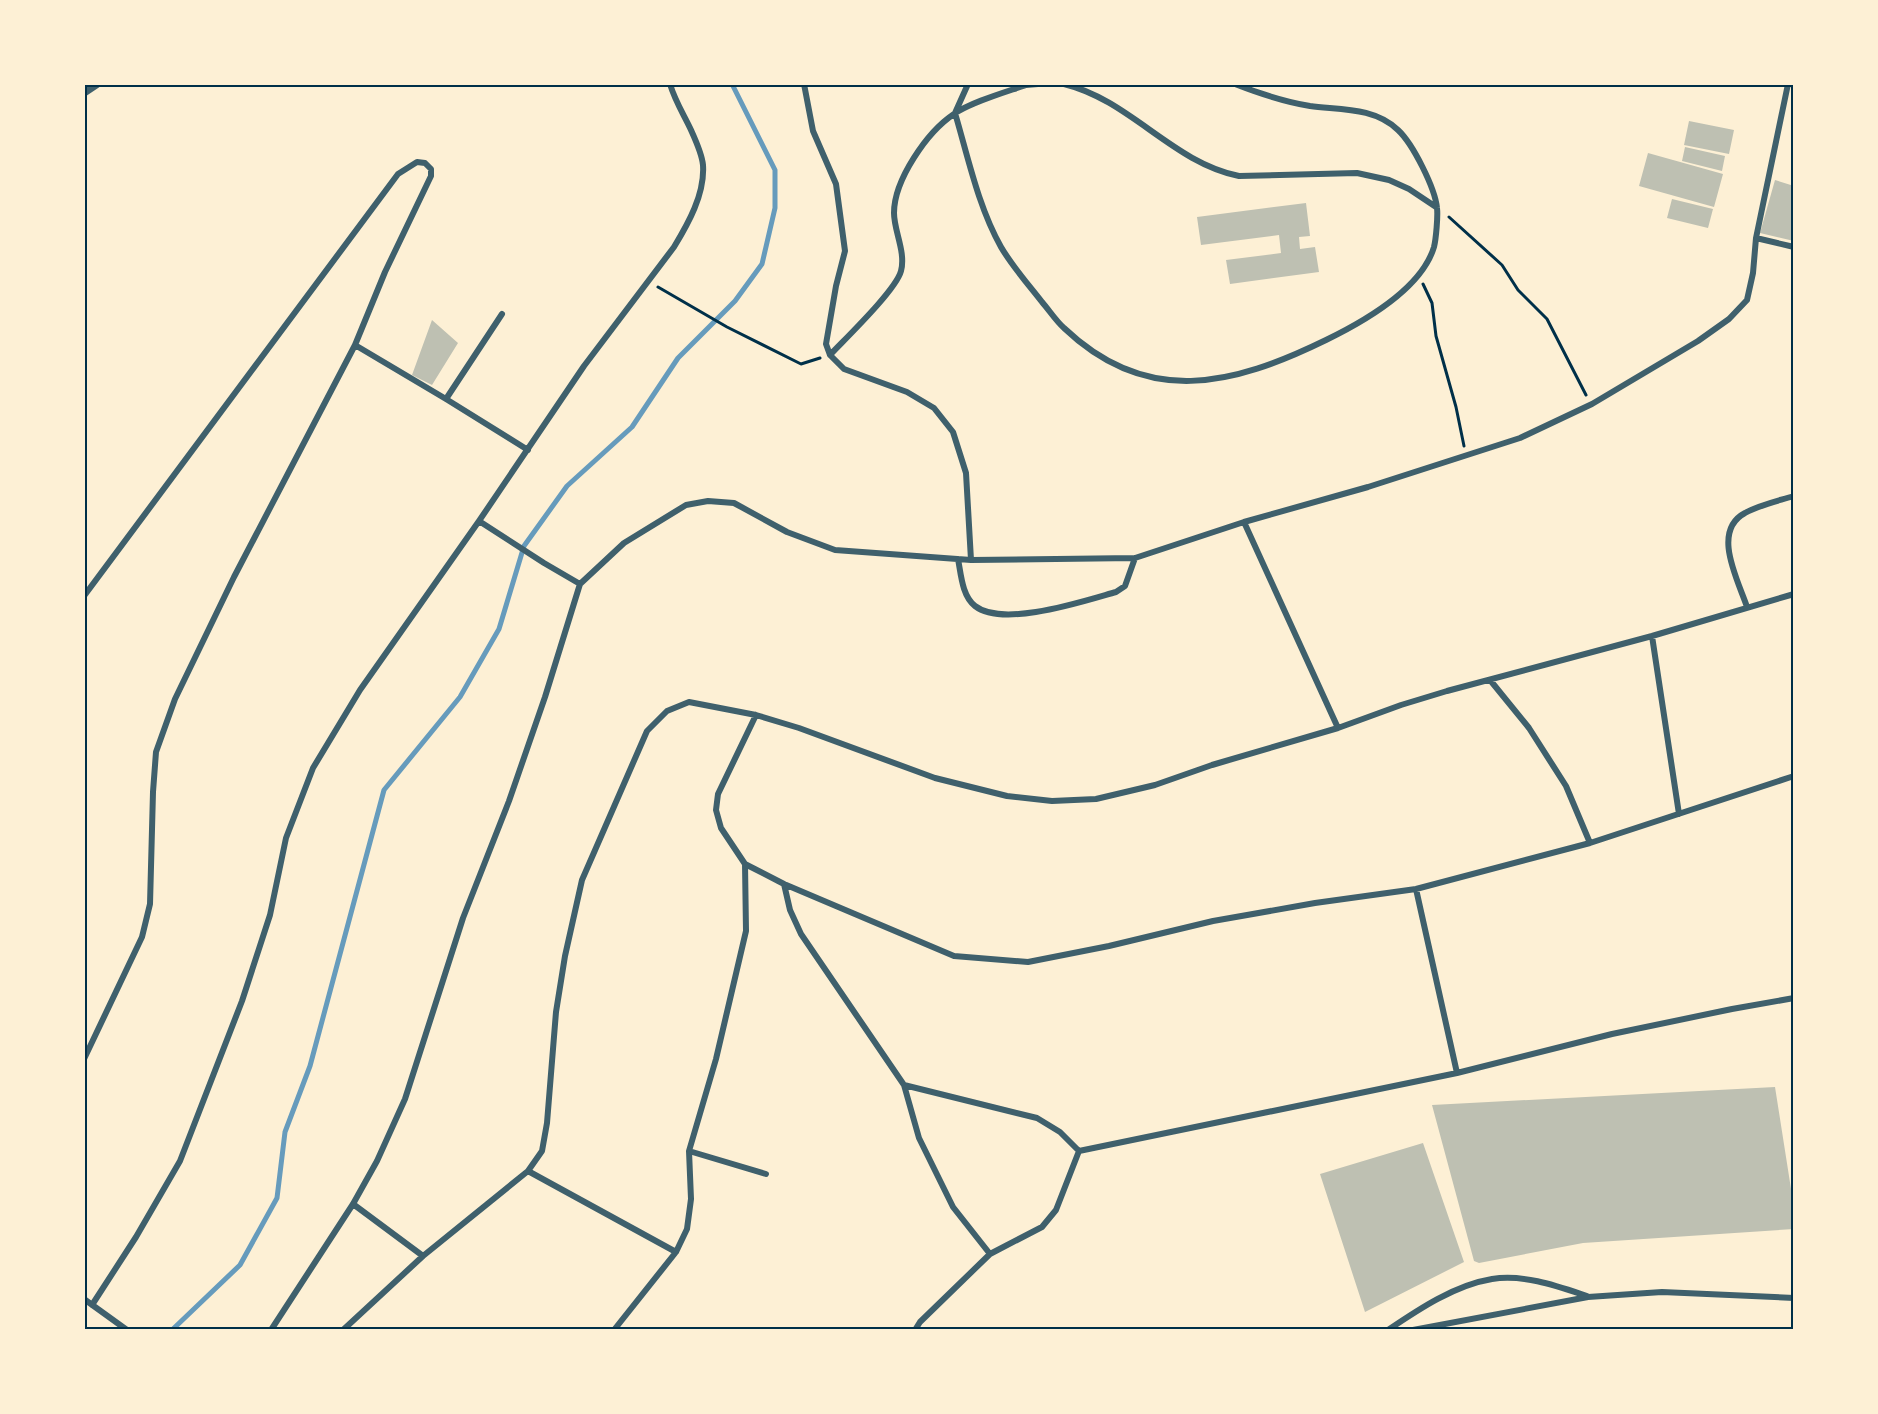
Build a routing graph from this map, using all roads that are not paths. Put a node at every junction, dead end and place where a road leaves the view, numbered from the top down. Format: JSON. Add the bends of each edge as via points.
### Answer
{"nodes":[{"id":1,"x":96,"y":84,"type":"edge"},
{"id":2,"x":670,"y":84,"type":"edge"},
{"id":3,"x":804,"y":84,"type":"edge"},
{"id":4,"x":968,"y":84,"type":"edge"},
{"id":5,"x":1038,"y":84,"type":"edge"},
{"id":6,"x":1064,"y":84,"type":"edge"},
{"id":7,"x":1235,"y":84,"type":"edge"},
{"id":8,"x":1788,"y":84,"type":"edge"},
{"id":9,"x":84,"y":92,"type":"edge"},
{"id":10,"x":955,"y":113,"type":"junction"},
{"id":11,"x":1437,"y":207,"type":"junction"},
{"id":12,"x":1756,"y":238,"type":"junction"},
{"id":13,"x":1794,"y":247,"type":"edge"},
{"id":14,"x":502,"y":314,"type":"dead end"},
{"id":15,"x":355,"y":345,"type":"junction"},
{"id":16,"x":830,"y":355,"type":"junction"},
{"id":17,"x":446,"y":399,"type":"junction"},
{"id":18,"x":528,"y":450,"type":"junction"},
{"id":19,"x":1794,"y":496,"type":"edge"},
{"id":20,"x":479,"y":521,"type":"junction"},
{"id":21,"x":1244,"y":522,"type":"junction"},
{"id":22,"x":1135,"y":558,"type":"junction"},
{"id":23,"x":958,"y":559,"type":"junction"},
{"id":24,"x":971,"y":560,"type":"junction"},
{"id":25,"x":580,"y":584,"type":"junction"},
{"id":26,"x":1794,"y":594,"type":"edge"},
{"id":27,"x":84,"y":596,"type":"edge"},
{"id":28,"x":1747,"y":607,"type":"junction"},
{"id":29,"x":1652,"y":636,"type":"junction"},
{"id":30,"x":1490,"y":680,"type":"junction"},
{"id":31,"x":756,"y":715,"type":"junction"},
{"id":32,"x":1338,"y":728,"type":"junction"},
{"id":33,"x":1794,"y":776,"type":"edge"},
{"id":34,"x":84,"y":798,"type":"edge"},
{"id":35,"x":84,"y":812,"type":"edge"},
{"id":36,"x":1679,"y":814,"type":"junction"},
{"id":37,"x":1590,"y":843,"type":"junction"},
{"id":38,"x":745,"y":864,"type":"junction"},
{"id":39,"x":784,"y":884,"type":"junction"},
{"id":40,"x":1416,"y":889,"type":"junction"},
{"id":41,"x":1794,"y":998,"type":"edge"},
{"id":42,"x":84,"y":1059,"type":"edge"},
{"id":43,"x":1457,"y":1073,"type":"junction"},
{"id":44,"x":904,"y":1085,"type":"junction"},
{"id":45,"x":689,"y":1151,"type":"junction"},
{"id":46,"x":1079,"y":1151,"type":"junction"},
{"id":47,"x":528,"y":1171,"type":"junction"},
{"id":48,"x":766,"y":1174,"type":"dead end"},
{"id":49,"x":353,"y":1204,"type":"junction"},
{"id":50,"x":676,"y":1252,"type":"junction"},
{"id":51,"x":990,"y":1254,"type":"junction"},
{"id":52,"x":423,"y":1256,"type":"junction"},
{"id":53,"x":1588,"y":1297,"type":"junction"},
{"id":54,"x":1794,"y":1298,"type":"edge"},
{"id":55,"x":84,"y":1299,"type":"edge"},
{"id":56,"x":92,"y":1305,"type":"junction"},
{"id":57,"x":127,"y":1330,"type":"edge"},
{"id":58,"x":271,"y":1330,"type":"edge"},
{"id":59,"x":343,"y":1330,"type":"edge"},
{"id":60,"x":614,"y":1330,"type":"edge"},
{"id":61,"x":915,"y":1330,"type":"edge"},
{"id":62,"x":1388,"y":1330,"type":"edge"},
{"id":63,"x":1413,"y":1330,"type":"edge"}],
"edges":[{"from":1,"to":9,"type":"street"},
{"from":2,"to":18,"type":"street","via":[[703,165],[701,185],[686,228],[584,366]]},
{"from":3,"to":16,"type":"street","via":[[813,131],[836,184],[845,251],[828,324],[826,344]]},
{"from":4,"to":10,"type":"street"},
{"from":5,"to":10,"type":"street","via":[[1026,85]]},
{"from":6,"to":11,"type":"street","via":[[1083,89],[1114,106],[1200,163],[1221,172],[1239,176],[1357,173],[1389,180]]},
{"from":7,"to":11,"type":"street","via":[[1309,106],[1379,117],[1398,129],[1415,150]]},
{"from":8,"to":12,"type":"street"},
{"from":10,"to":11,"type":"street","via":[[984,209],[1001,247],[1063,328],[1099,356],[1145,378],[1207,381],[1258,369],[1352,328],[1388,305],[1419,275],[1434,247]]},
{"from":10,"to":16,"type":"street","via":[[924,144],[902,178],[895,198],[901,272],[889,292]]},
{"from":12,"to":13,"type":"street"},
{"from":12,"to":21,"type":"street","via":[[1747,300],[1729,319],[1592,404],[1520,438],[1466,457]]},
{"from":14,"to":17,"type":"street"},
{"from":15,"to":17,"type":"street"},
{"from":15,"to":27,"type":"street","via":[[428,181],[431,169],[421,161],[398,174]]},
{"from":15,"to":42,"type":"street","via":[[175,699],[156,752],[150,904],[142,937]]},
{"from":16,"to":24,"type":"street","via":[[844,369],[907,392],[934,408],[953,432],[966,472]]},
{"from":17,"to":18,"type":"street"},
{"from":18,"to":20,"type":"street"},
{"from":19,"to":28,"type":"street","via":[[1746,511],[1730,528],[1727,539],[1731,563]]},
{"from":20,"to":25,"type":"street"},
{"from":20,"to":56,"type":"street","via":[[360,690],[313,768],[286,838],[270,915],[242,1001],[180,1161]]},
{"from":21,"to":22,"type":"street"},
{"from":21,"to":32,"type":"street"},
{"from":22,"to":23,"type":"street","via":[[1125,586],[1116,592],[1040,612],[1001,616],[976,607],[967,596]]},
{"from":22,"to":24,"type":"street"},
{"from":23,"to":24,"type":"street"},
{"from":23,"to":25,"type":"street","via":[[835,550],[787,532],[734,503],[708,501],[686,505],[624,543]]},
{"from":25,"to":49,"type":"street","via":[[509,801],[463,918],[405,1099]]},
{"from":26,"to":28,"type":"street"},
{"from":28,"to":29,"type":"street"},
{"from":29,"to":30,"type":"street"},
{"from":29,"to":36,"type":"street"},
{"from":30,"to":32,"type":"street"},
{"from":30,"to":37,"type":"street","via":[[1529,728],[1566,786]]},
{"from":31,"to":32,"type":"street","via":[[935,778],[1006,796],[1052,801],[1096,799],[1155,785]]},
{"from":31,"to":38,"type":"street","via":[[718,794],[716,810],[721,828]]},
{"from":31,"to":47,"type":"street","via":[[689,702],[667,711],[647,731],[582,880],[556,1012],[542,1151]]},
{"from":33,"to":36,"type":"street"},
{"from":34,"to":35,"type":"street"},
{"from":36,"to":37,"type":"street"},
{"from":37,"to":40,"type":"street"},
{"from":38,"to":39,"type":"street"},
{"from":38,"to":45,"type":"street","via":[[746,931],[716,1059]]},
{"from":39,"to":40,"type":"street","via":[[954,956],[1028,962],[1213,921]]},
{"from":39,"to":44,"type":"street","via":[[801,934]]},
{"from":40,"to":43,"type":"street"},
{"from":41,"to":43,"type":"street","via":[[1612,1034]]},
{"from":43,"to":46,"type":"street"},
{"from":44,"to":46,"type":"street","via":[[1038,1118]]},
{"from":44,"to":51,"type":"street","via":[[919,1138],[953,1207]]},
{"from":45,"to":48,"type":"street"},
{"from":45,"to":50,"type":"street","via":[[691,1199],[687,1228]]},
{"from":46,"to":51,"type":"street","via":[[1056,1210],[1042,1227]]},
{"from":47,"to":50,"type":"street"},
{"from":47,"to":52,"type":"street"},
{"from":49,"to":52,"type":"street"},
{"from":49,"to":58,"type":"street"},
{"from":50,"to":60,"type":"street"},
{"from":51,"to":61,"type":"street"},
{"from":52,"to":59,"type":"street"},
{"from":53,"to":54,"type":"street","via":[[1662,1292]]},
{"from":53,"to":62,"type":"street","via":[[1552,1284],[1492,1279],[1453,1292]]},
{"from":53,"to":63,"type":"street"},
{"from":55,"to":56,"type":"street"},
{"from":56,"to":57,"type":"street"}]}
